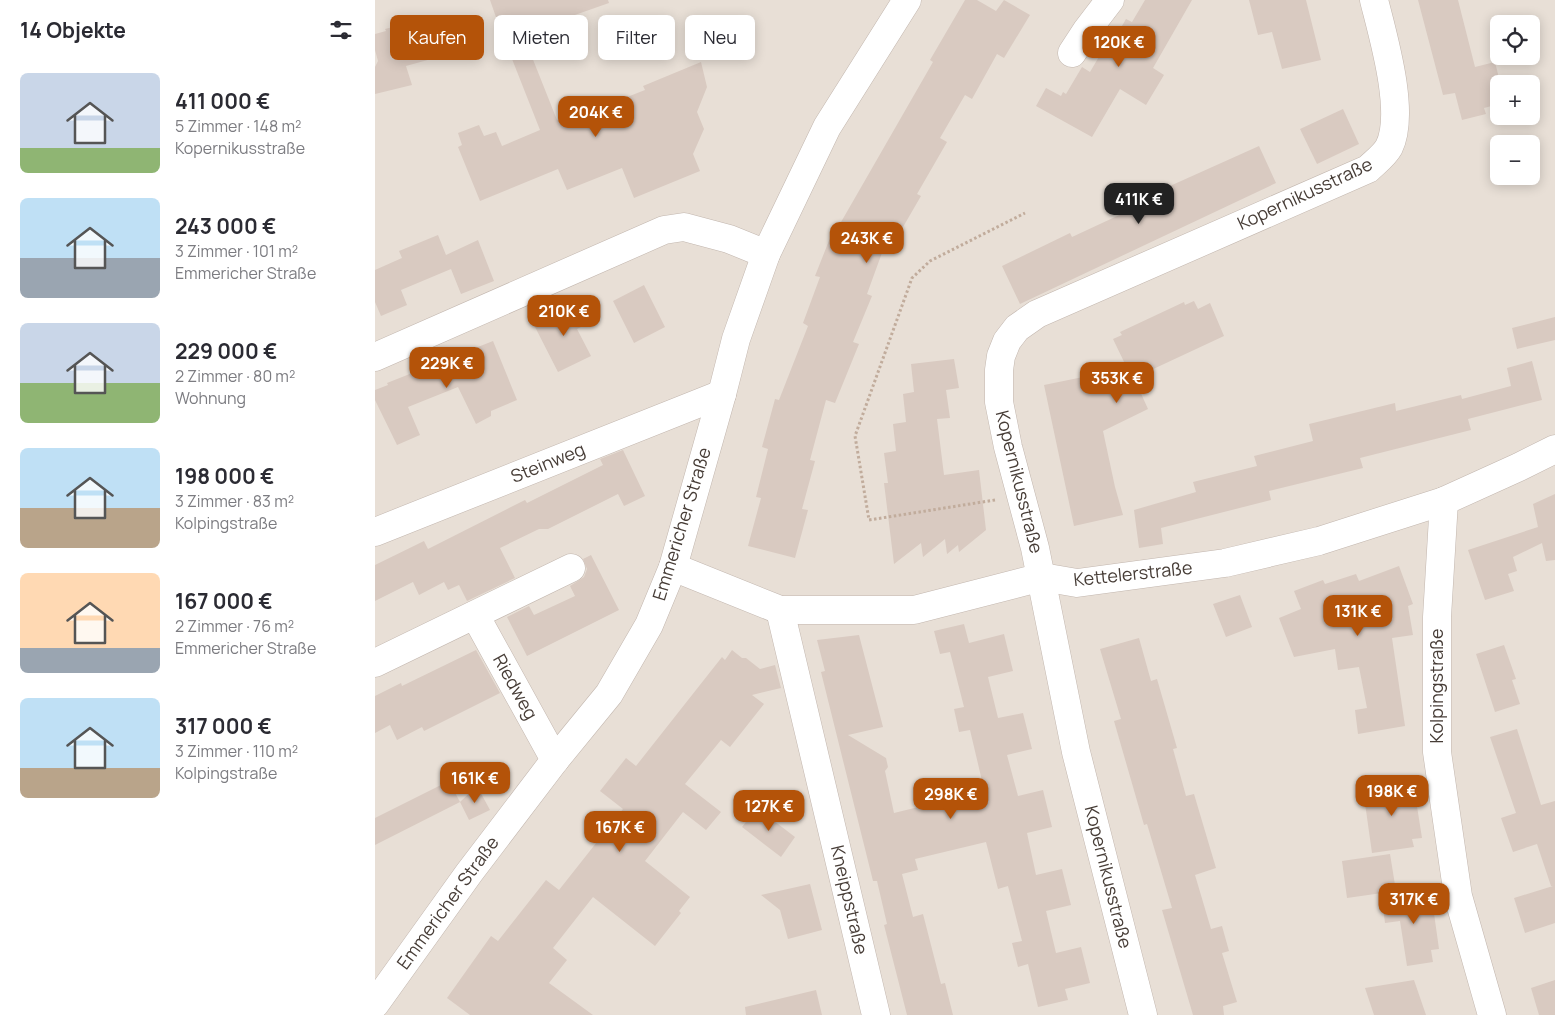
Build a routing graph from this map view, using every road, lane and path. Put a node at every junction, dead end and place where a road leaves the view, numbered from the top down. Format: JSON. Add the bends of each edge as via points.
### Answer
{"nodes":[{"id":1,"x":907,"y":0,"type":"edge"},
{"id":2,"x":1110,"y":0,"type":"edge"},
{"id":3,"x":1374,"y":0,"type":"edge"},
{"id":4,"x":1073,"y":53,"type":"dead end"},
{"id":5,"x":1025,"y":213,"type":"dead end"},
{"id":6,"x":766,"y":254,"type":"junction"},
{"id":7,"x":375,"y":357,"type":"edge"},
{"id":8,"x":722,"y":394,"type":"junction"},
{"id":9,"x":1555,"y":449,"type":"edge"},
{"id":10,"x":1020,"y":496,"type":"junction"},
{"id":11,"x":1444,"y":501,"type":"junction"},
{"id":12,"x":375,"y":532,"type":"edge"},
{"id":13,"x":673,"y":567,"type":"junction"},
{"id":14,"x":571,"y":568,"type":"dead end"},
{"id":15,"x":1042,"y":578,"type":"junction"},
{"id":16,"x":780,"y":610,"type":"junction"},
{"id":17,"x":475,"y":615,"type":"junction"},
{"id":18,"x":375,"y":663,"type":"edge"},
{"id":19,"x":555,"y":760,"type":"junction"},
{"id":20,"x":375,"y":1004,"type":"edge"},
{"id":21,"x":876,"y":1015,"type":"edge"},
{"id":22,"x":1143,"y":1015,"type":"edge"},
{"id":23,"x":1492,"y":1015,"type":"edge"}],
"edges":[{"from":1,"to":6,"type":"street","name":"Emmericher Straße","via":[[827,126]]},
{"from":2,"to":4,"type":"street"},
{"from":3,"to":10,"type":"street","name":"Kopernikusstraße","via":[[1385,43],[1395,109],[1389,148],[1380,158],[1367,168],[1037,314],[1017,328],[1007,341],[999,370],[999,402]]},
{"from":5,"to":10,"type":"path","via":[[930,261],[912,278],[855,436],[869,520]]},
{"from":6,"to":7,"type":"street","via":[[729,239],[685,228],[664,230]]},
{"from":6,"to":8,"type":"street","name":"Emmericher Straße","via":[[736,339]]},
{"from":8,"to":12,"type":"street","name":"Steinweg"},
{"from":8,"to":13,"type":"street","name":"Emmericher Straße"},
{"from":9,"to":11,"type":"street","name":"Kettelerstraße"},
{"from":10,"to":15,"type":"street","name":"Kopernikusstraße"},
{"from":11,"to":15,"type":"street","name":"Kettelerstraße","via":[[1319,541],[1225,563],[1077,583]]},
{"from":11,"to":23,"type":"street","name":"Kolpingstraße","via":[[1437,617],[1437,752],[1458,896]]},
{"from":13,"to":16,"type":"street","name":"Kettelerstraße"},
{"from":13,"to":19,"type":"street","name":"Emmericher Straße","via":[[649,625],[609,694]]},
{"from":14,"to":17,"type":"street"},
{"from":15,"to":16,"type":"street","name":"Kettelerstraße","via":[[914,610]]},
{"from":15,"to":22,"type":"street","name":"Kopernikusstraße","via":[[1076,752]]},
{"from":16,"to":21,"type":"street","name":"Kneippstraße"},
{"from":17,"to":18,"type":"street"},
{"from":17,"to":19,"type":"street","name":"Riedweg"},
{"from":19,"to":20,"type":"street","name":"Emmericher Straße"}]}
